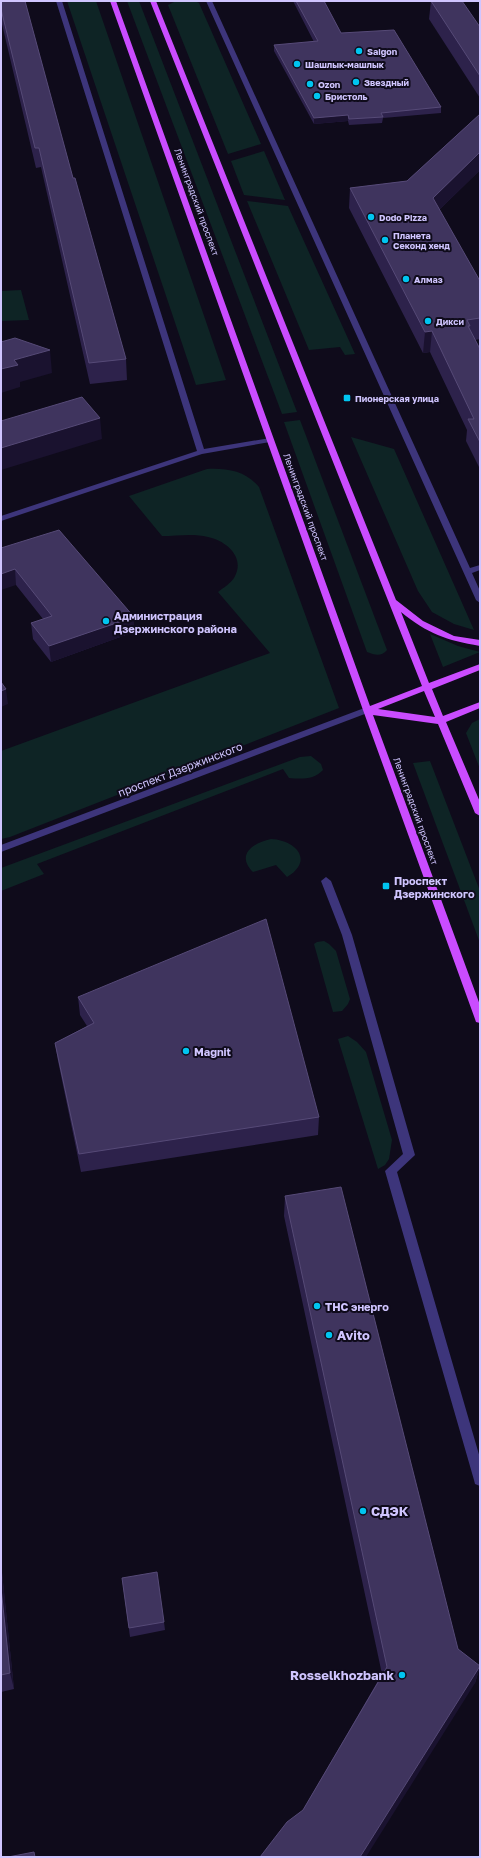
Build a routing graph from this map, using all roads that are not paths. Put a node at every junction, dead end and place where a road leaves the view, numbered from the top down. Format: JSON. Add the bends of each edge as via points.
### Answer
{"nodes":[{"id":1,"x":59,"y":1,"type":"edge"},
{"id":2,"x":113,"y":1,"type":"edge"},
{"id":3,"x":153,"y":1,"type":"edge"},
{"id":4,"x":209,"y":1,"type":"edge"},
{"id":5,"x":270,"y":440,"type":"junction"},
{"id":6,"x":201,"y":452,"type":"junction"},
{"id":7,"x":1,"y":519,"type":"edge"},
{"id":8,"x":480,"y":567,"type":"edge"},
{"id":9,"x":468,"y":572,"type":"junction"},
{"id":10,"x":480,"y":600,"type":"edge"},
{"id":11,"x":394,"y":602,"type":"junction"},
{"id":12,"x":480,"y":643,"type":"edge"},
{"id":13,"x":480,"y":667,"type":"edge"},
{"id":14,"x":427,"y":688,"type":"junction"},
{"id":15,"x":480,"y":705,"type":"edge"},
{"id":16,"x":367,"y":710,"type":"junction"},
{"id":17,"x":440,"y":720,"type":"junction"},
{"id":18,"x":480,"y":814,"type":"edge"},
{"id":19,"x":1,"y":850,"type":"edge"},
{"id":20,"x":326,"y":881,"type":"dead end"},
{"id":21,"x":480,"y":1019,"type":"edge"},
{"id":22,"x":480,"y":1480,"type":"edge"}],
"edges":[{"from":1,"to":6,"type":"street"},
{"from":2,"to":5,"type":"main road","name":"Ленинградский проспект"},
{"from":3,"to":11,"type":"main road"},
{"from":4,"to":9,"type":"street"},
{"from":5,"to":6,"type":"street"},
{"from":5,"to":16,"type":"main road","name":"Ленинградский проспект"},
{"from":6,"to":7,"type":"street"},
{"from":8,"to":9,"type":"street"},
{"from":9,"to":10,"type":"street"},
{"from":11,"to":12,"type":"main road","via":[[420,623],[452,638]]},
{"from":11,"to":14,"type":"main road"},
{"from":13,"to":14,"type":"main road","name":"проспект Дзержинского"},
{"from":14,"to":16,"type":"main road","name":"проспект Дзержинского"},
{"from":14,"to":17,"type":"main road"},
{"from":15,"to":17,"type":"main road","name":"проспект Дзержинского"},
{"from":16,"to":17,"type":"main road","name":"проспект Дзержинского"},
{"from":16,"to":19,"type":"street","name":"проспект Дзержинского"},
{"from":16,"to":21,"type":"main road","name":"Ленинградский проспект"},
{"from":17,"to":18,"type":"main road"},
{"from":20,"to":22,"type":"street","via":[[347,936],[409,1155],[391,1171]]}]}
